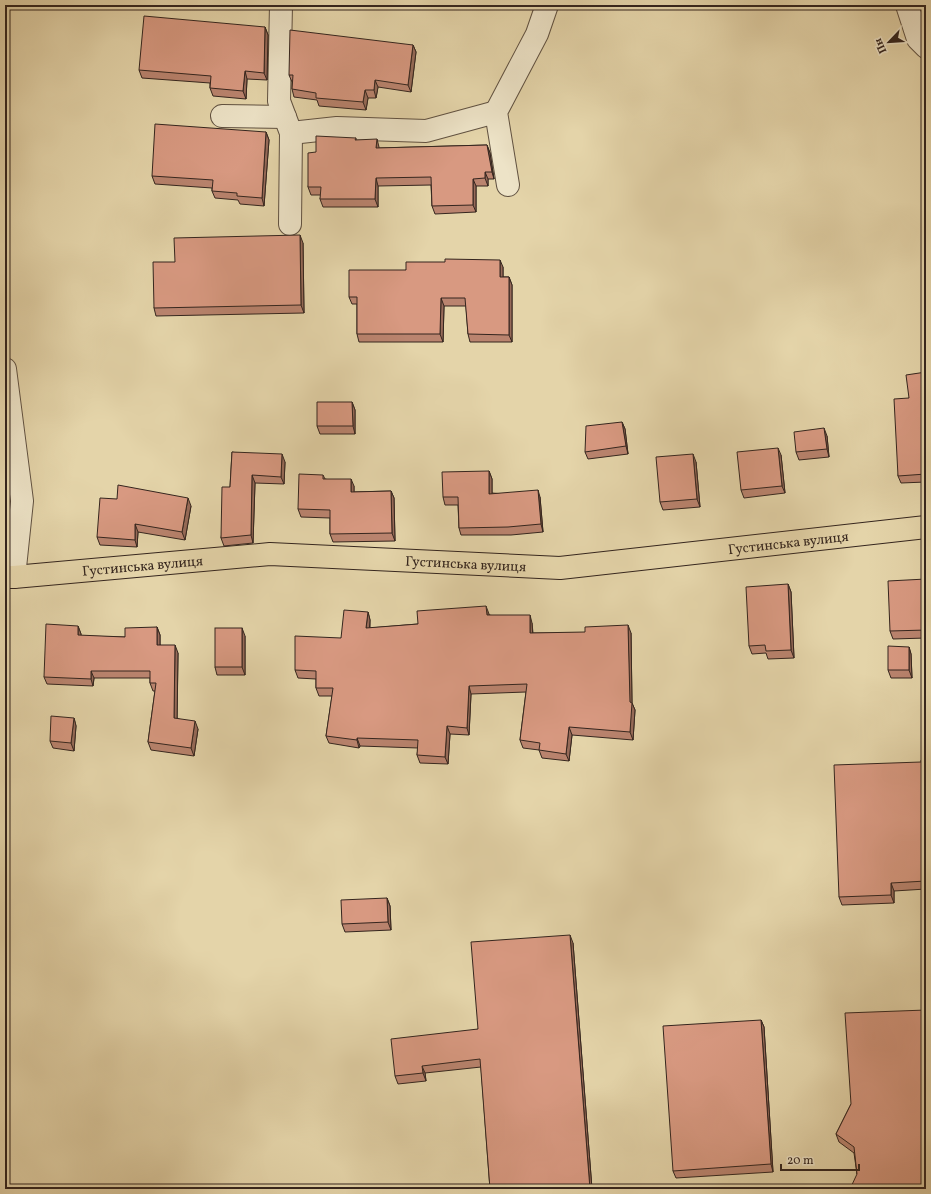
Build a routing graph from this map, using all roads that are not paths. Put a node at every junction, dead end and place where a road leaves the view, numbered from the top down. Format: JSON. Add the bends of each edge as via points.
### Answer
{"nodes":[{"id":1,"x":280,"y":5,"type":"edge"},
{"id":2,"x":547,"y":5,"type":"edge"},
{"id":3,"x":907,"y":5,"type":"edge"},
{"id":4,"x":926,"y":47,"type":"edge"},
{"id":5,"x":496,"y":112,"type":"junction"},
{"id":6,"x":222,"y":116,"type":"dead end"},
{"id":7,"x":288,"y":125,"type":"junction"},
{"id":8,"x":508,"y":185,"type":"dead end"},
{"id":9,"x":290,"y":224,"type":"dead end"},
{"id":10,"x":5,"y":369,"type":"edge"},
{"id":11,"x":926,"y":527,"type":"edge"},
{"id":12,"x":10,"y":577,"type":"edge"}],
"edges":[{"from":1,"to":7,"type":"street","via":[[279,101]]},
{"from":2,"to":5,"type":"street","via":[[537,34]]},
{"from":3,"to":4,"type":"street","via":[[918,39]]},
{"from":5,"to":7,"type":"street","via":[[426,131]]},
{"from":5,"to":8,"type":"street"},
{"from":6,"to":7,"type":"street"},
{"from":7,"to":9,"type":"street"},
{"from":10,"to":12,"type":"street","via":[[22,501]]},
{"from":11,"to":12,"type":"main road","name":"Густинська вулиця","via":[[560,568],[270,554]]}]}
